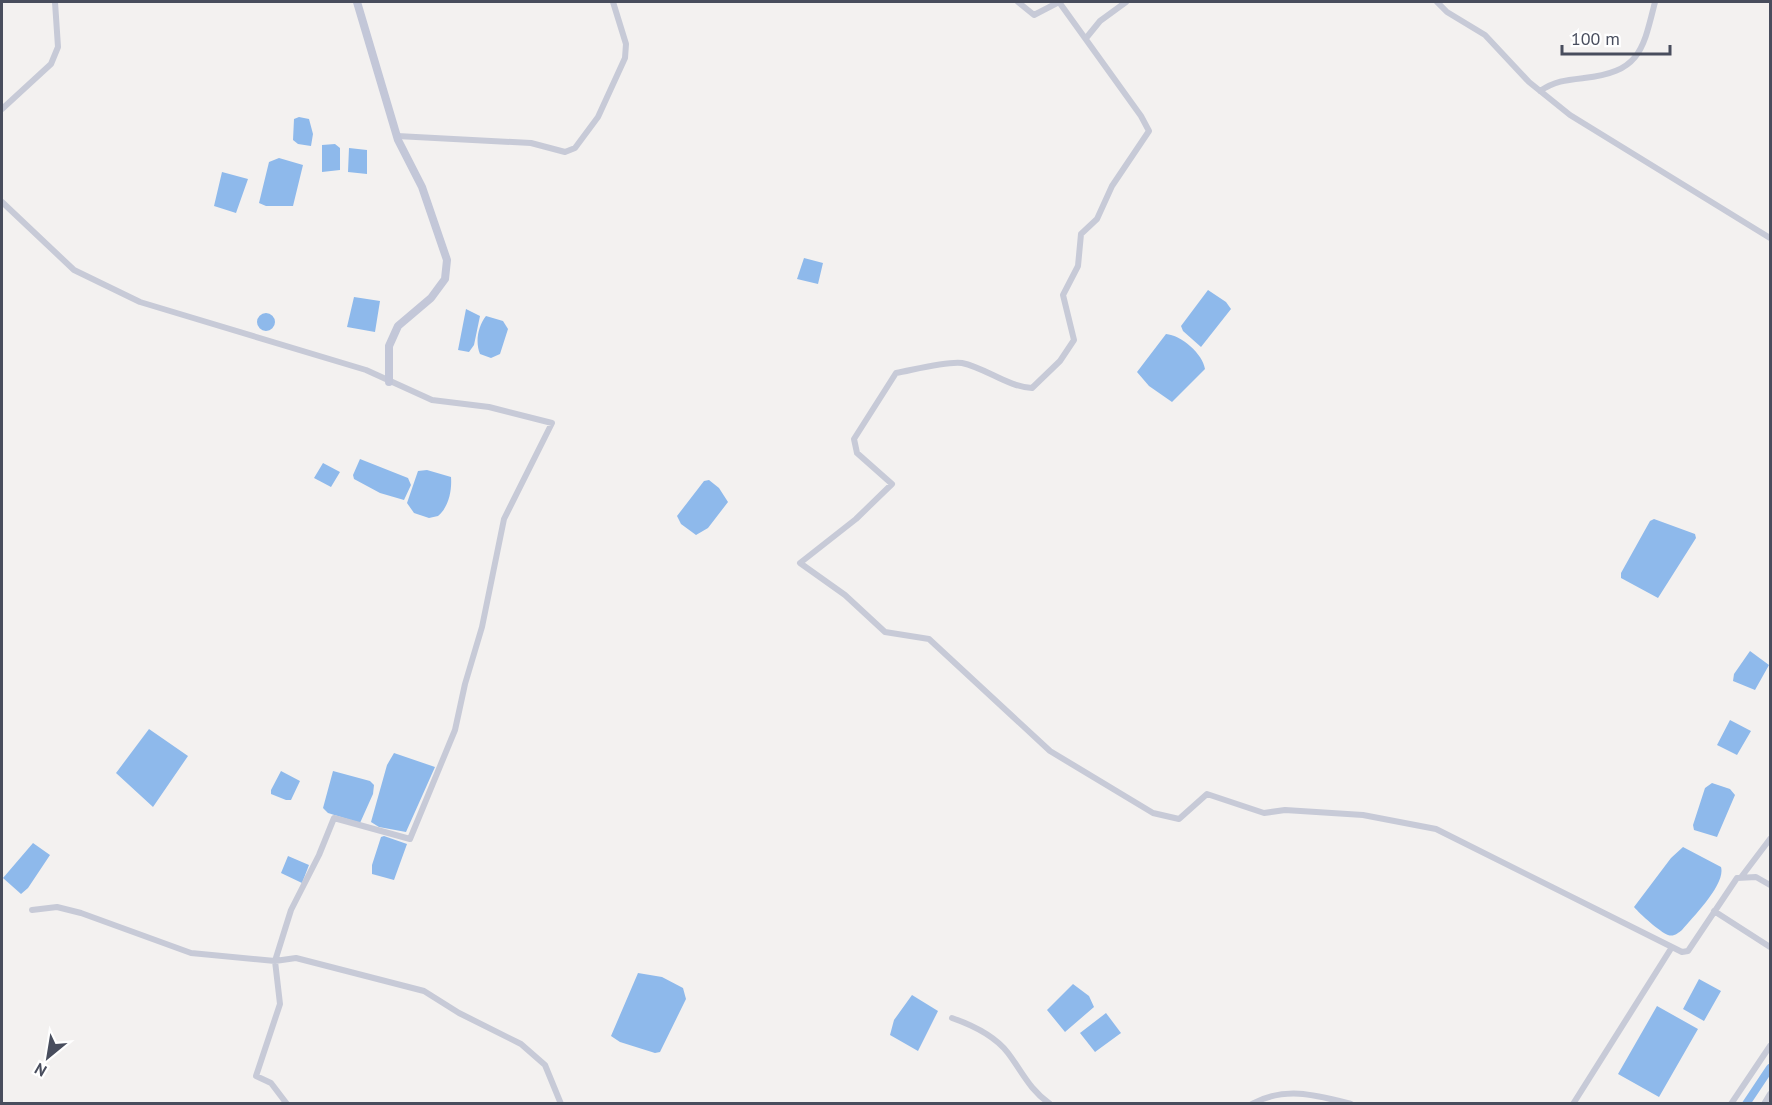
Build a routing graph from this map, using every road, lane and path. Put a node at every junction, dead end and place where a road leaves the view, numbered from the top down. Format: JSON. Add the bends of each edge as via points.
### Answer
{"nodes":[{"id":1,"x":55,"y":2,"type":"edge"},
{"id":2,"x":357,"y":2,"type":"edge"},
{"id":3,"x":613,"y":2,"type":"edge"},
{"id":4,"x":1018,"y":2,"type":"edge"},
{"id":5,"x":1126,"y":2,"type":"edge"},
{"id":6,"x":1437,"y":2,"type":"edge"},
{"id":7,"x":1655,"y":2,"type":"edge"},
{"id":8,"x":1087,"y":38,"type":"junction"},
{"id":9,"x":1540,"y":91,"type":"junction"},
{"id":10,"x":2,"y":109,"type":"edge"},
{"id":11,"x":397,"y":136,"type":"junction"},
{"id":12,"x":2,"y":202,"type":"edge"},
{"id":13,"x":1770,"y":238,"type":"edge"},
{"id":14,"x":389,"y":382,"type":"junction"},
{"id":15,"x":1770,"y":839,"type":"edge"},
{"id":16,"x":1741,"y":877,"type":"junction"},
{"id":17,"x":1770,"y":885,"type":"edge"},
{"id":18,"x":32,"y":910,"type":"dead end"},
{"id":19,"x":1714,"y":911,"type":"junction"},
{"id":20,"x":1770,"y":946,"type":"edge"},
{"id":21,"x":1672,"y":948,"type":"junction"},
{"id":22,"x":275,"y":961,"type":"junction"},
{"id":23,"x":952,"y":1018,"type":"dead end"},
{"id":24,"x":1770,"y":1046,"type":"edge"},
{"id":25,"x":1770,"y":1094,"type":"edge"},
{"id":26,"x":287,"y":1104,"type":"edge"},
{"id":27,"x":561,"y":1104,"type":"edge"},
{"id":28,"x":1050,"y":1104,"type":"edge"},
{"id":29,"x":1252,"y":1104,"type":"edge"},
{"id":30,"x":1351,"y":1104,"type":"edge"},
{"id":31,"x":1573,"y":1104,"type":"edge"},
{"id":32,"x":1731,"y":1104,"type":"edge"},
{"id":33,"x":1764,"y":1104,"type":"edge"}],
"edges":[{"from":1,"to":10,"type":"street","via":[[58,46],[51,64]]},
{"from":2,"to":11,"type":"street"},
{"from":3,"to":11,"type":"street","via":[[626,53],[598,117],[575,148],[565,152],[531,143]]},
{"from":4,"to":8,"type":"street","via":[[1034,15],[1059,2]]},
{"from":5,"to":8,"type":"street","via":[[1100,21]]},
{"from":6,"to":9,"type":"street","via":[[1485,35]]},
{"from":7,"to":9,"type":"street","via":[[1645,44],[1632,64],[1616,72],[1555,81]]},
{"from":8,"to":21,"type":"street","via":[[1149,131],[1112,186],[1097,219],[1081,234],[1078,266],[1063,295],[1074,340],[1060,361],[1032,388],[1018,387],[1009,380],[960,363],[896,373],[854,439],[857,453],[892,484],[856,519],[800,563],[845,594],[885,632],[928,639],[1050,751],[1153,813],[1179,819],[1207,794],[1264,813],[1285,810],[1363,815],[1436,829]]},
{"from":9,"to":13,"type":"street","via":[[1570,115]]},
{"from":11,"to":14,"type":"street","via":[[423,187],[447,260],[445,279],[432,298],[398,326],[389,346]]},
{"from":12,"to":14,"type":"street","via":[[74,270],[140,302],[305,350],[366,370]]},
{"from":14,"to":22,"type":"street","via":[[432,400],[489,407],[552,423],[504,519],[482,627],[455,730],[410,839],[333,818],[291,910]]},
{"from":15,"to":16,"type":"street"},
{"from":16,"to":17,"type":"street","via":[[1756,877]]},
{"from":16,"to":19,"type":"street"},
{"from":18,"to":22,"type":"street","via":[[57,907],[81,913],[191,953]]},
{"from":19,"to":20,"type":"street"},
{"from":19,"to":21,"type":"street","via":[[1688,951]]},
{"from":21,"to":31,"type":"street"},
{"from":22,"to":26,"type":"street","via":[[280,1004],[256,1076],[271,1083]]},
{"from":22,"to":27,"type":"street","via":[[296,958],[424,990],[520,1044],[545,1065]]},
{"from":23,"to":28,"type":"street","via":[[996,1041],[1007,1051],[1032,1091]]},
{"from":24,"to":32,"type":"street"},
{"from":25,"to":33,"type":"street"},
{"from":29,"to":30,"type":"street","via":[[1271,1095],[1305,1092]]}]}
